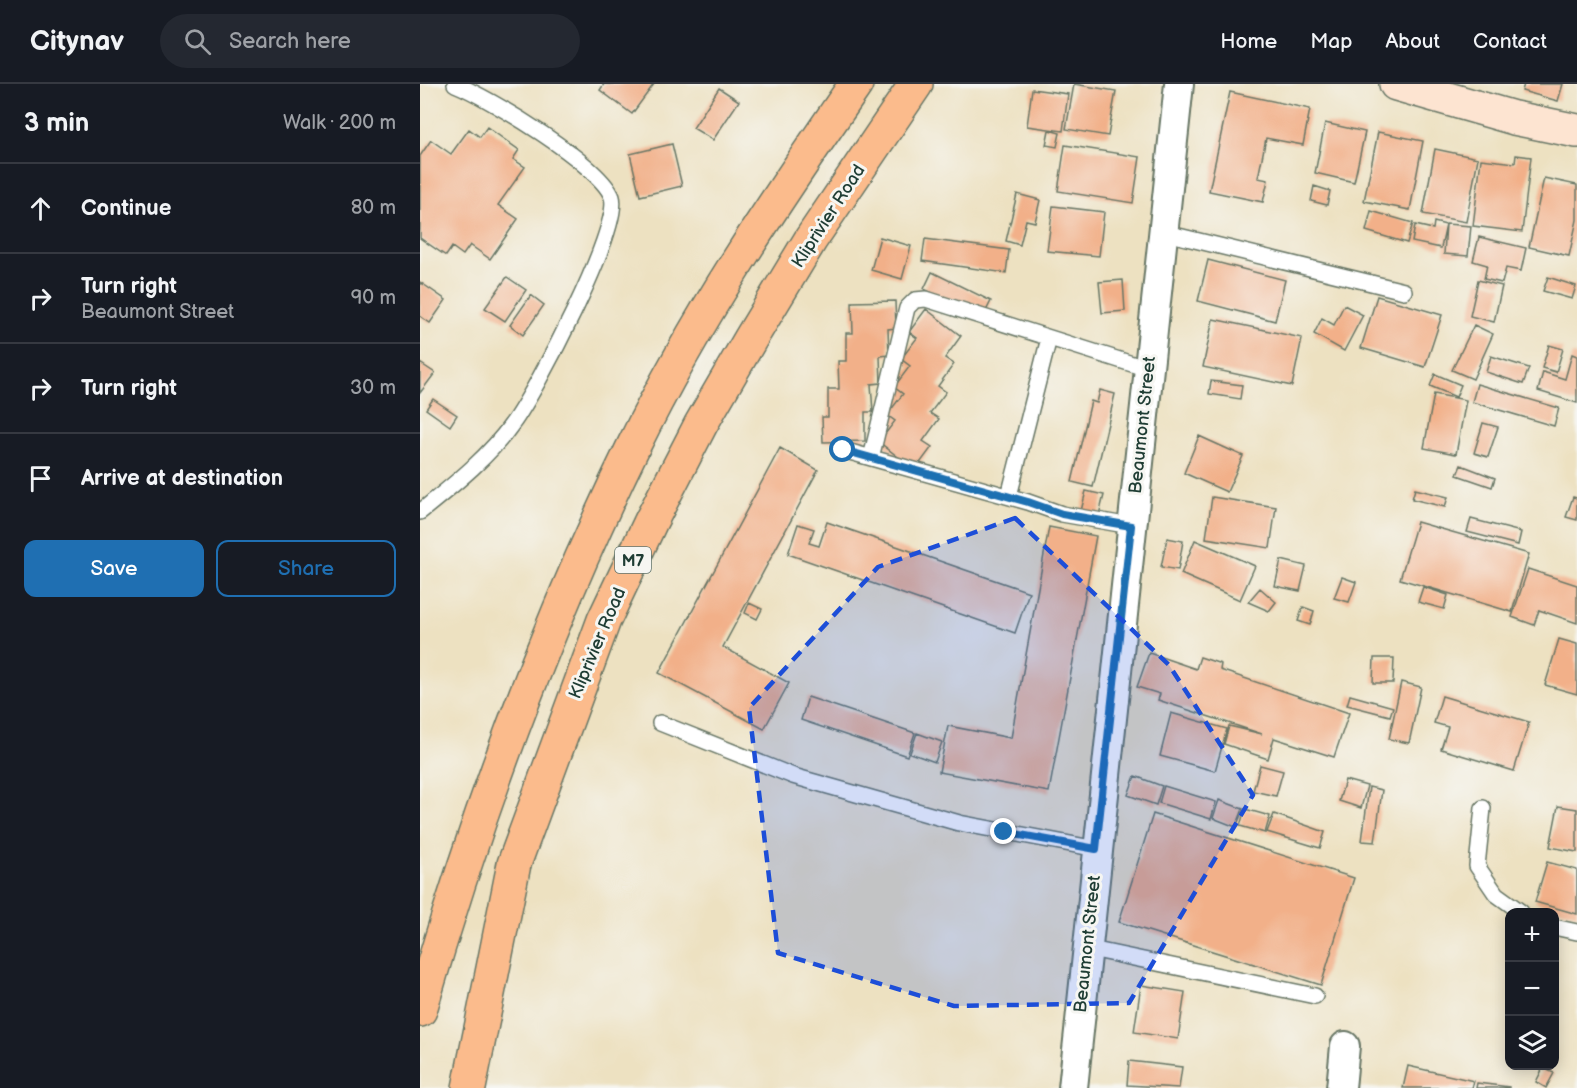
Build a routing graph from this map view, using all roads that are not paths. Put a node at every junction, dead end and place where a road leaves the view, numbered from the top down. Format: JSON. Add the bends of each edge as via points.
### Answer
{"nodes":[{"id":1,"x":455,"y":84,"type":"edge"},
{"id":2,"x":855,"y":84,"type":"edge"},
{"id":3,"x":916,"y":84,"type":"edge"},
{"id":4,"x":1179,"y":84,"type":"edge"},
{"id":5,"x":1396,"y":84,"type":"edge"},
{"id":6,"x":1574,"y":131,"type":"edge"},
{"id":7,"x":1162,"y":232,"type":"junction"},
{"id":8,"x":1404,"y":291,"type":"dead end"},
{"id":9,"x":1049,"y":338,"type":"junction"},
{"id":10,"x":1148,"y":369,"type":"junction"},
{"id":11,"x":843,"y":450,"type":"dead end"},
{"id":12,"x":871,"y":458,"type":"junction"},
{"id":13,"x":1009,"y":496,"type":"junction"},
{"id":14,"x":420,"y":512,"type":"edge"},
{"id":15,"x":1131,"y":526,"type":"junction"},
{"id":16,"x":660,"y":723,"type":"dead end"},
{"id":17,"x":1483,"y":808,"type":"dead end"},
{"id":18,"x":1096,"y":849,"type":"junction"},
{"id":19,"x":1515,"y":908,"type":"edge"},
{"id":20,"x":1559,"y":928,"type":"edge"},
{"id":21,"x":1577,"y":932,"type":"edge"},
{"id":22,"x":1086,"y":948,"type":"junction"},
{"id":23,"x":1315,"y":996,"type":"dead end"},
{"id":24,"x":420,"y":1010,"type":"edge"},
{"id":25,"x":1345,"y":1046,"type":"dead end"},
{"id":26,"x":473,"y":1082,"type":"edge"},
{"id":27,"x":1072,"y":1088,"type":"edge"},
{"id":28,"x":1341,"y":1088,"type":"edge"}],
"edges":[{"from":1,"to":14,"type":"lane","via":[[531,127],[597,175],[613,198],[613,210],[606,238],[566,326],[512,425]]},
{"from":2,"to":24,"type":"main road","number":"M7","via":[[717,294],[635,443],[532,672],[455,891]]},
{"from":3,"to":26,"type":"main road","name":"Kliprivier Road","number":"M7","via":[[812,239],[740,357],[651,520],[604,620],[514,864]]},
{"from":4,"to":7,"type":"street","name":"Beaumont Street"},
{"from":5,"to":6,"type":"main road"},
{"from":7,"to":8,"type":"lane"},
{"from":7,"to":10,"type":"street","name":"Beaumont Street"},
{"from":9,"to":10,"type":"lane"},
{"from":9,"to":12,"type":"lane","via":[[926,299],[915,300],[908,308]]},
{"from":9,"to":13,"type":"lane"},
{"from":10,"to":15,"type":"street","name":"Beaumont Street"},
{"from":11,"to":12,"type":"lane"},
{"from":12,"to":13,"type":"lane"},
{"from":13,"to":15,"type":"lane","via":[[1062,514]]},
{"from":15,"to":18,"type":"street","name":"Beaumont Street"},
{"from":16,"to":18,"type":"lane","via":[[793,776],[959,823]]},
{"from":17,"to":19,"type":"lane","via":[[1477,866],[1496,894]]},
{"from":18,"to":22,"type":"street","name":"Beaumont Street"},
{"from":20,"to":21,"type":"lane"},
{"from":22,"to":23,"type":"lane"},
{"from":22,"to":27,"type":"street","name":"Beaumont Street"},
{"from":25,"to":28,"type":"street"}]}
